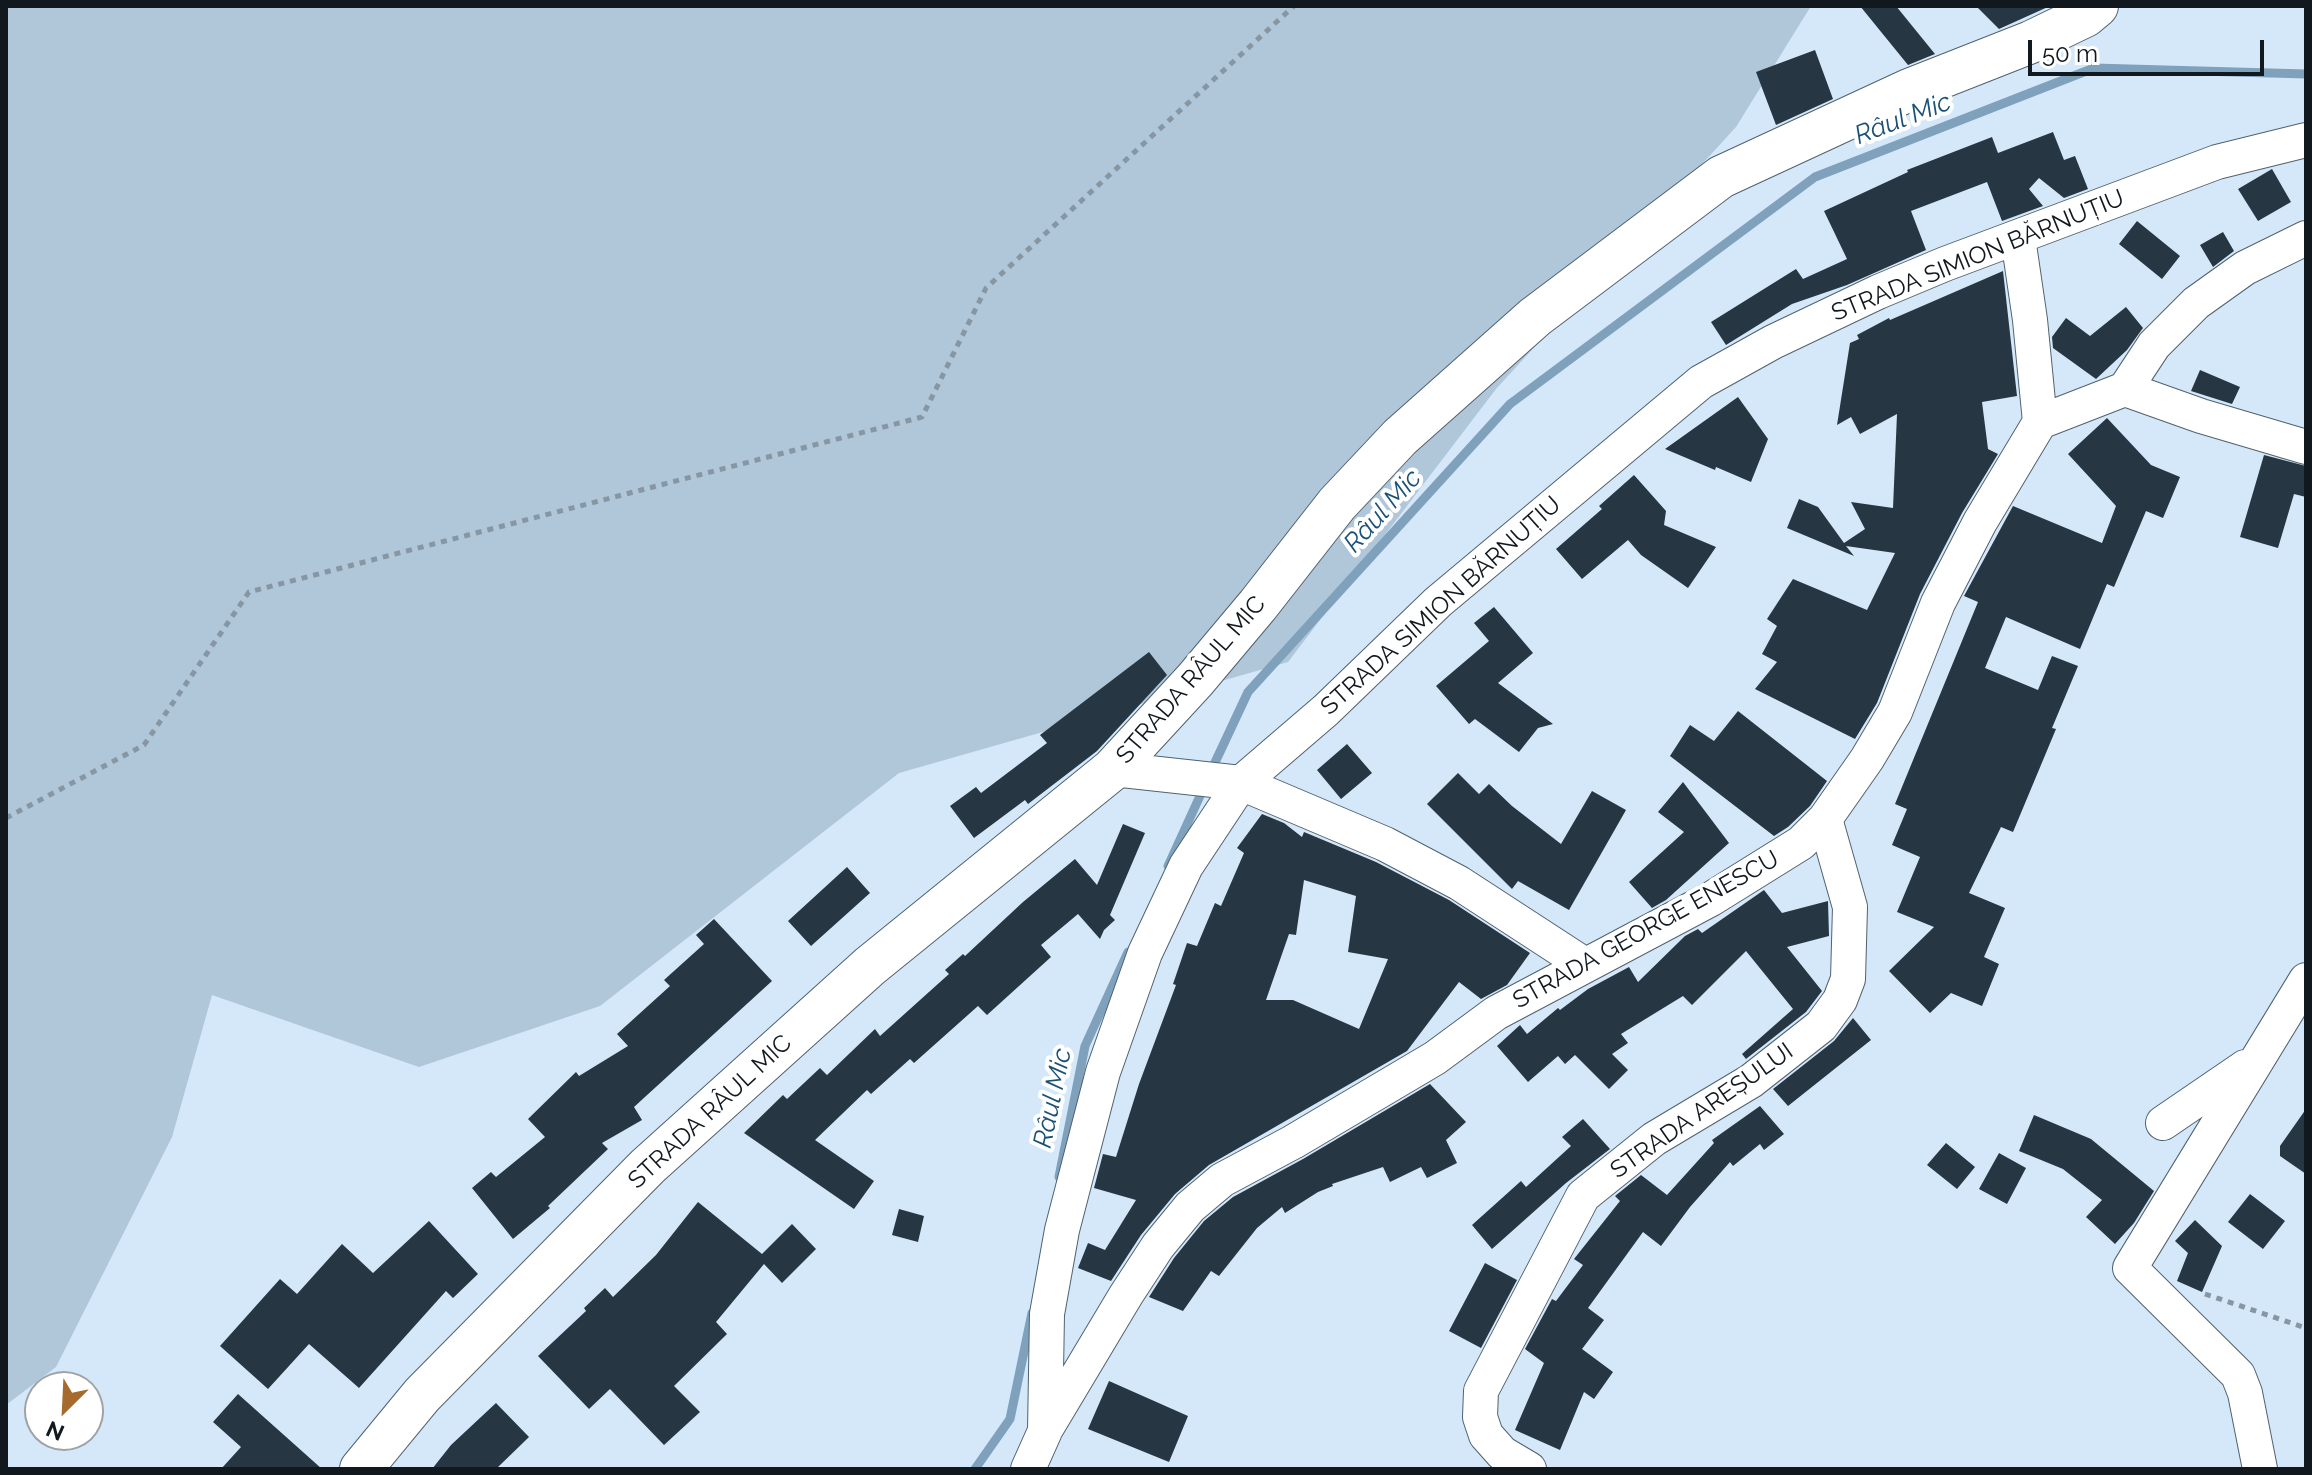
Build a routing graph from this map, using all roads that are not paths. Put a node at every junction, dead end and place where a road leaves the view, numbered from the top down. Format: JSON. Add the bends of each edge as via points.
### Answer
{"nodes":[{"id":1,"x":2097,"y":6,"type":"edge"},
{"id":2,"x":2306,"y":140,"type":"edge"},
{"id":3,"x":2018,"y":238,"type":"junction"},
{"id":4,"x":2306,"y":238,"type":"edge"},
{"id":5,"x":2125,"y":389,"type":"junction"},
{"id":6,"x":2040,"y":422,"type":"junction"},
{"id":7,"x":2306,"y":447,"type":"edge"},
{"id":8,"x":1113,"y":769,"type":"junction"},
{"id":9,"x":1231,"y":782,"type":"junction"},
{"id":10,"x":1825,"y":819,"type":"junction"},
{"id":11,"x":1585,"y":965,"type":"junction"},
{"id":12,"x":2306,"y":980,"type":"edge"},
{"id":13,"x":2258,"y":1056,"type":"junction"},
{"id":14,"x":2163,"y":1123,"type":"dead end"},
{"id":15,"x":1045,"y":1431,"type":"junction"},
{"id":16,"x":361,"y":1469,"type":"edge"},
{"id":17,"x":1028,"y":1469,"type":"edge"},
{"id":18,"x":1529,"y":1469,"type":"edge"},
{"id":19,"x":2260,"y":1469,"type":"edge"}],
"edges":[{"from":1,"to":8,"type":"street","name":"STRADA RÂUL MIC","via":[[2031,42],[1909,90],[1721,177],[1535,317],[1400,437],[1337,504],[1195,680]]},
{"from":2,"to":3,"type":"street","name":"STRADA SIMION BĂRNUȚIU","via":[[2217,162]]},
{"from":3,"to":6,"type":"street"},
{"from":3,"to":9,"type":"street","name":"STRADA SIMION BĂRNUȚIU","via":[[1878,292],[1701,382],[1438,602],[1326,710]]},
{"from":4,"to":5,"type":"street","via":[[2245,268],[2196,303],[2154,345]]},
{"from":5,"to":6,"type":"street"},
{"from":5,"to":7,"type":"street"},
{"from":6,"to":10,"type":"street","name":"STRADA GEORGE ENESCU","via":[[1938,603],[1895,712]]},
{"from":8,"to":9,"type":"street"},
{"from":8,"to":16,"type":"street","name":"STRADA RÂUL MIC","via":[[870,966],[648,1166],[422,1395]]},
{"from":9,"to":11,"type":"street","via":[[1397,850],[1459,883]]},
{"from":9,"to":15,"type":"street","name":"STRADA SIMION BĂRNUȚIU","via":[[1145,953],[1103,1072],[1062,1230],[1047,1314]]},
{"from":10,"to":11,"type":"street","name":"STRADA GEORGE ENESCU","via":[[1801,843],[1711,899]]},
{"from":10,"to":18,"type":"street","name":"STRADA AREȘULUI","via":[[1850,907],[1848,979],[1834,1012],[1751,1081],[1654,1139],[1583,1196],[1481,1391],[1486,1435],[1502,1453]]},
{"from":11,"to":15,"type":"street","name":"STRADA GEORGE ENESCU","via":[[1496,1013],[1435,1058],[1222,1180],[1190,1207],[1126,1295]]},
{"from":12,"to":13,"type":"street"},
{"from":13,"to":14,"type":"street"},
{"from":13,"to":19,"type":"street","via":[[2130,1268],[2238,1375]]},
{"from":15,"to":17,"type":"street","name":"STRADA SIMION BĂRNUȚIU"}]}
